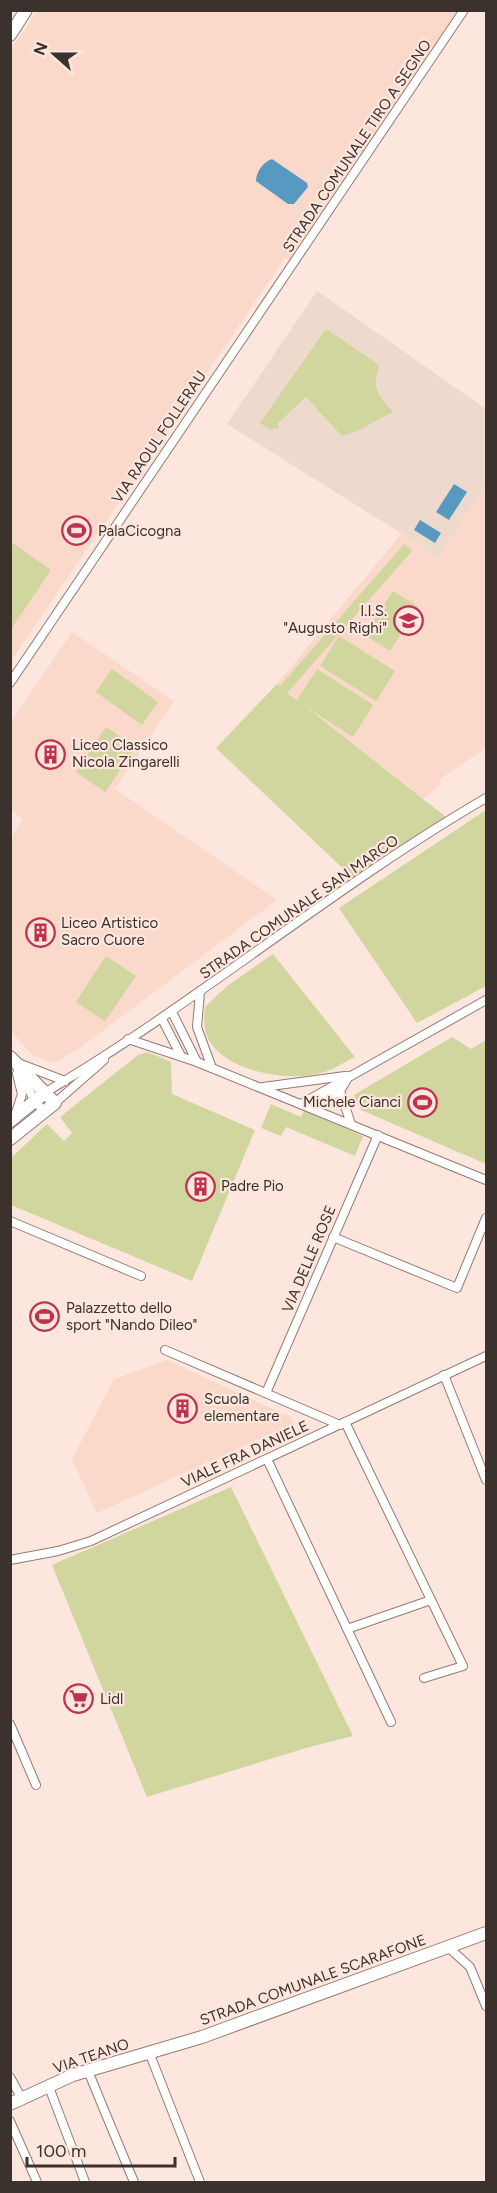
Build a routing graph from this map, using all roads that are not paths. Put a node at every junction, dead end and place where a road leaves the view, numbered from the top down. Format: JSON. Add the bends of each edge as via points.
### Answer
{"nodes":[{"id":1,"x":26,"y":10,"type":"edge"},
{"id":2,"x":464,"y":10,"type":"edge"},
{"id":3,"x":10,"y":35,"type":"edge"},
{"id":4,"x":292,"y":267,"type":"joint"},
{"id":5,"x":10,"y":683,"type":"edge"},
{"id":6,"x":486,"y":798,"type":"edge"},
{"id":7,"x":200,"y":992,"type":"junction"},
{"id":8,"x":486,"y":1000,"type":"edge"},
{"id":9,"x":172,"y":1012,"type":"junction"},
{"id":10,"x":162,"y":1019,"type":"junction"},
{"id":11,"x":128,"y":1039,"type":"junction"},
{"id":12,"x":181,"y":1056,"type":"junction"},
{"id":13,"x":12,"y":1060,"type":"edge"},
{"id":14,"x":197,"y":1062,"type":"junction"},
{"id":15,"x":212,"y":1068,"type":"junction"},
{"id":16,"x":349,"y":1076,"type":"junction"},
{"id":17,"x":65,"y":1081,"type":"junction"},
{"id":18,"x":260,"y":1087,"type":"junction"},
{"id":19,"x":340,"y":1091,"type":"junction"},
{"id":20,"x":46,"y":1092,"type":"junction"},
{"id":21,"x":35,"y":1101,"type":"junction"},
{"id":22,"x":55,"y":1104,"type":"junction"},
{"id":23,"x":302,"y":1104,"type":"junction"},
{"id":24,"x":311,"y":1107,"type":"junction"},
{"id":25,"x":44,"y":1112,"type":"junction"},
{"id":26,"x":12,"y":1120,"type":"edge"},
{"id":27,"x":351,"y":1124,"type":"junction"},
{"id":28,"x":378,"y":1135,"type":"junction"},
{"id":29,"x":10,"y":1139,"type":"edge"},
{"id":30,"x":486,"y":1180,"type":"edge"},
{"id":31,"x":486,"y":1218,"type":"edge"},
{"id":32,"x":10,"y":1221,"type":"edge"},
{"id":33,"x":333,"y":1237,"type":"junction"},
{"id":34,"x":141,"y":1276,"type":"dead end"},
{"id":35,"x":165,"y":1350,"type":"dead end"},
{"id":36,"x":486,"y":1356,"type":"edge"},
{"id":37,"x":444,"y":1375,"type":"junction"},
{"id":38,"x":266,"y":1393,"type":"junction"},
{"id":39,"x":323,"y":1418,"type":"junction"},
{"id":40,"x":342,"y":1424,"type":"junction"},
{"id":41,"x":331,"y":1429,"type":"junction"},
{"id":42,"x":318,"y":1435,"type":"junction"},
{"id":43,"x":267,"y":1459,"type":"junction"},
{"id":44,"x":486,"y":1480,"type":"edge"},
{"id":45,"x":10,"y":1560,"type":"edge"},
{"id":46,"x":430,"y":1600,"type":"junction"},
{"id":47,"x":347,"y":1629,"type":"junction"},
{"id":48,"x":424,"y":1678,"type":"dead end"},
{"id":49,"x":391,"y":1722,"type":"dead end"},
{"id":50,"x":10,"y":1724,"type":"edge"},
{"id":51,"x":36,"y":1785,"type":"dead end"},
{"id":52,"x":486,"y":1933,"type":"edge"},
{"id":53,"x":448,"y":1947,"type":"junction"},
{"id":54,"x":486,"y":2006,"type":"edge"},
{"id":55,"x":149,"y":2052,"type":"junction"},
{"id":56,"x":88,"y":2071,"type":"junction"},
{"id":57,"x":10,"y":2077,"type":"edge"},
{"id":58,"x":49,"y":2087,"type":"junction"},
{"id":59,"x":16,"y":2102,"type":"edge"},
{"id":60,"x":10,"y":2121,"type":"edge"},
{"id":61,"x":37,"y":2182,"type":"edge"},
{"id":62,"x":86,"y":2182,"type":"edge"},
{"id":63,"x":134,"y":2182,"type":"edge"},
{"id":64,"x":200,"y":2182,"type":"edge"}],
"edges":[{"from":1,"to":3,"type":"street"},
{"from":2,"to":4,"type":"street","name":"STRADA COMUNALE TIRO A SEGNO"},
{"from":4,"to":5,"type":"street","name":"VIA RAOUL FOLLERAU"},
{"from":6,"to":7,"type":"street","name":"STRADA COMUNALE SAN MARCO","via":[[311,911]]},
{"from":7,"to":9,"type":"street","name":"STRADA COMUNALE SAN MARCO"},
{"from":7,"to":15,"type":"street","via":[[196,1027]]},
{"from":8,"to":16,"type":"street"},
{"from":9,"to":10,"type":"street","name":"STRADA COMUNALE SAN MARCO"},
{"from":9,"to":14,"type":"street"},
{"from":10,"to":11,"type":"street","name":"STRADA COMUNALE SAN MARCO"},
{"from":10,"to":12,"type":"street"},
{"from":11,"to":12,"type":"street"},
{"from":11,"to":17,"type":"street"},
{"from":11,"to":22,"type":"street"},
{"from":12,"to":14,"type":"street"},
{"from":13,"to":17,"type":"street"},
{"from":13,"to":20,"type":"street"},
{"from":13,"to":21,"type":"street"},
{"from":13,"to":26,"type":"street","via":[[22,1095]]},
{"from":14,"to":15,"type":"street"},
{"from":15,"to":18,"type":"street"},
{"from":16,"to":18,"type":"street"},
{"from":16,"to":19,"type":"street"},
{"from":16,"to":23,"type":"street"},
{"from":17,"to":20,"type":"street"},
{"from":18,"to":23,"type":"street"},
{"from":19,"to":24,"type":"street"},
{"from":19,"to":27,"type":"street"},
{"from":20,"to":21,"type":"street"},
{"from":20,"to":22,"type":"street"},
{"from":21,"to":25,"type":"street"},
{"from":21,"to":26,"type":"street"},
{"from":22,"to":25,"type":"street"},
{"from":23,"to":24,"type":"street"},
{"from":24,"to":27,"type":"street"},
{"from":25,"to":29,"type":"street"},
{"from":27,"to":28,"type":"street"},
{"from":28,"to":30,"type":"street"},
{"from":28,"to":33,"type":"street","name":"VIA DELLE ROSE"},
{"from":31,"to":33,"type":"street","via":[[457,1288]]},
{"from":32,"to":34,"type":"street"},
{"from":33,"to":38,"type":"street","name":"VIA DELLE ROSE"},
{"from":35,"to":38,"type":"street"},
{"from":36,"to":37,"type":"street","name":"VIALE FRA DANIELE"},
{"from":37,"to":40,"type":"street","name":"VIALE FRA DANIELE"},
{"from":37,"to":44,"type":"street"},
{"from":38,"to":39,"type":"street"},
{"from":39,"to":40,"type":"street"},
{"from":39,"to":41,"type":"street"},
{"from":39,"to":42,"type":"street"},
{"from":40,"to":41,"type":"street","name":"VIALE FRA DANIELE"},
{"from":40,"to":46,"type":"street"},
{"from":41,"to":42,"type":"street","name":"VIALE FRA DANIELE"},
{"from":42,"to":43,"type":"street","name":"VIALE FRA DANIELE"},
{"from":43,"to":45,"type":"street","name":"VIALE FRA DANIELE","via":[[91,1540]]},
{"from":43,"to":47,"type":"street"},
{"from":46,"to":47,"type":"street"},
{"from":46,"to":48,"type":"street","via":[[463,1666]]},
{"from":47,"to":49,"type":"street"},
{"from":50,"to":51,"type":"street"},
{"from":52,"to":53,"type":"street","name":"STRADA COMUNALE SCARAFONE"},
{"from":53,"to":54,"type":"street","via":[[471,1967]]},
{"from":53,"to":55,"type":"street","name":"STRADA COMUNALE SCARAFONE","via":[[202,2037]]},
{"from":55,"to":56,"type":"street","name":"VIA TEANO"},
{"from":55,"to":64,"type":"street"},
{"from":56,"to":58,"type":"street","name":"VIA TEANO"},
{"from":56,"to":63,"type":"street"},
{"from":57,"to":59,"type":"street"},
{"from":58,"to":59,"type":"street","name":"VIA TEANO"},
{"from":58,"to":62,"type":"street"},
{"from":60,"to":61,"type":"street"}]}
